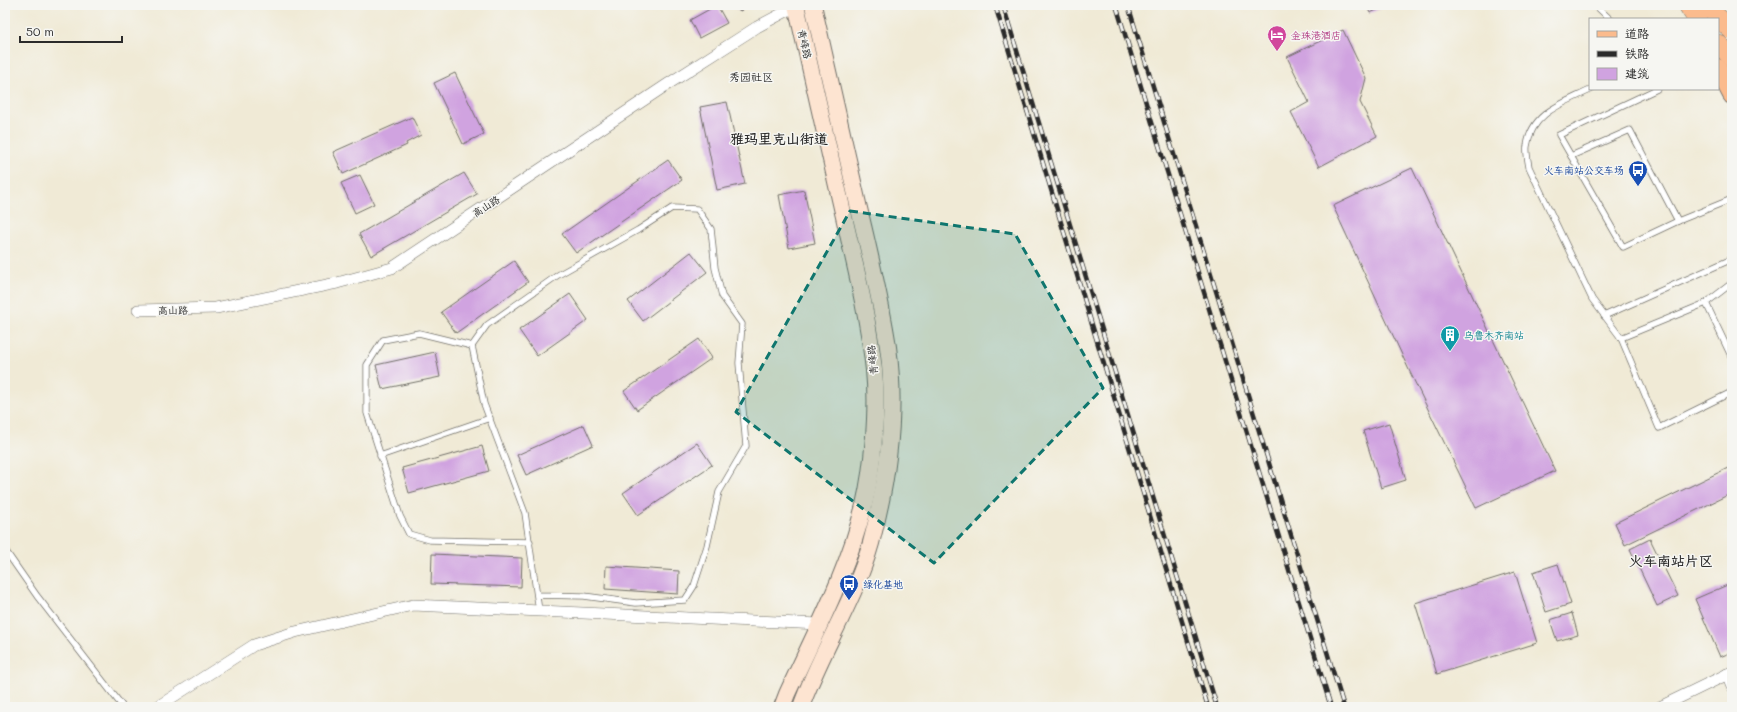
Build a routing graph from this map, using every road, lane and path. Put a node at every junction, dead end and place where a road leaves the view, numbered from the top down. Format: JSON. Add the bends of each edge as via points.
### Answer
{"nodes":[{"id":1,"x":797,"y":5,"type":"edge"},
{"id":2,"x":813,"y":5,"type":"edge"},
{"id":3,"x":1595,"y":5,"type":"edge"},
{"id":4,"x":1688,"y":5,"type":"edge"},
{"id":5,"x":1709,"y":5,"type":"edge"},
{"id":6,"x":1718,"y":5,"type":"edge"},
{"id":7,"x":1609,"y":18,"type":"edge"},
{"id":8,"x":1694,"y":18,"type":"edge"},
{"id":9,"x":1696,"y":18,"type":"edge"},
{"id":10,"x":1701,"y":18,"type":"edge"},
{"id":11,"x":1718,"y":18,"type":"edge"},
{"id":12,"x":1719,"y":19,"type":"edge"},
{"id":13,"x":1732,"y":30,"type":"edge"},
{"id":14,"x":1719,"y":45,"type":"edge"},
{"id":15,"x":1732,"y":57,"type":"edge"},
{"id":16,"x":1719,"y":70,"type":"edge"},
{"id":17,"x":1590,"y":90,"type":"edge"},
{"id":18,"x":1655,"y":90,"type":"edge"},
{"id":19,"x":1732,"y":95,"type":"edge"},
{"id":20,"x":1571,"y":156,"type":"junction"},
{"id":21,"x":1732,"y":199,"type":"edge"},
{"id":22,"x":1678,"y":221,"type":"junction"},
{"id":23,"x":1732,"y":259,"type":"edge"},
{"id":24,"x":1732,"y":283,"type":"edge"},
{"id":25,"x":1706,"y":303,"type":"junction"},
{"id":26,"x":138,"y":310,"type":"dead end"},
{"id":27,"x":1604,"y":316,"type":"junction"},
{"id":28,"x":1622,"y":338,"type":"junction"},
{"id":29,"x":472,"y":346,"type":"junction"},
{"id":30,"x":1732,"y":358,"type":"edge"},
{"id":31,"x":1732,"y":392,"type":"edge"},
{"id":32,"x":490,"y":418,"type":"junction"},
{"id":33,"x":380,"y":456,"type":"junction"},
{"id":34,"x":530,"y":542,"type":"junction"},
{"id":35,"x":5,"y":550,"type":"edge"},
{"id":36,"x":538,"y":595,"type":"junction"},
{"id":37,"x":539,"y":612,"type":"junction"},
{"id":38,"x":819,"y":624,"type":"junction"},
{"id":39,"x":1730,"y":673,"type":"edge"},
{"id":40,"x":1732,"y":686,"type":"edge"},
{"id":41,"x":123,"y":707,"type":"edge"},
{"id":42,"x":157,"y":707,"type":"edge"},
{"id":43,"x":782,"y":707,"type":"edge"},
{"id":44,"x":801,"y":707,"type":"edge"},
{"id":45,"x":1660,"y":707,"type":"edge"}],
"edges":[{"from":1,"to":26,"type":"street","name":"高山路","via":[[757,27],[668,84],[392,268],[337,283],[216,308]]},
{"from":1,"to":38,"type":"main road","name":"青峰路","via":[[860,288],[874,372],[872,456],[864,504],[841,575]]},
{"from":2,"to":44,"type":"main road","name":"青峰路","via":[[876,281],[888,349],[891,412],[888,457],[870,545],[849,601]]},
{"from":3,"to":7,"type":"lane"},
{"from":4,"to":8,"type":"main road"},
{"from":4,"to":9,"type":"highway","bridge":true},
{"from":5,"to":11,"type":"highway","bridge":true},
{"from":6,"to":10,"type":"lane"},
{"from":12,"to":13,"type":"highway","bridge":true},
{"from":14,"to":15,"type":"highway"},
{"from":16,"to":19,"type":"main road"},
{"from":17,"to":27,"type":"lane","via":[[1546,112],[1532,127],[1526,147],[1529,168],[1592,299]]},
{"from":18,"to":20,"type":"lane","via":[[1559,135]]},
{"from":20,"to":22,"type":"lane","via":[[1623,247]]},
{"from":20,"to":22,"type":"lane","via":[[1630,130]]},
{"from":21,"to":22,"type":"lane"},
{"from":23,"to":27,"type":"lane"},
{"from":24,"to":25,"type":"lane"},
{"from":25,"to":28,"type":"lane"},
{"from":25,"to":30,"type":"lane"},
{"from":27,"to":28,"type":"lane"},
{"from":28,"to":31,"type":"lane","via":[[1659,428]]},
{"from":29,"to":32,"type":"lane","via":[[484,404]]},
{"from":29,"to":33,"type":"lane","via":[[419,333],[383,340],[367,365],[367,413]]},
{"from":29,"to":36,"type":"lane","via":[[487,325],[558,275],[672,208],[697,209],[711,229],[715,268],[722,296],[742,324],[739,363],[746,446],[719,492],[707,546],[694,586],[685,600],[636,603],[584,596]]},
{"from":32,"to":33,"type":"lane"},
{"from":32,"to":34,"type":"lane","via":[[526,513]]},
{"from":33,"to":34,"type":"lane","via":[[408,534],[430,540]]},
{"from":34,"to":36,"type":"lane"},
{"from":35,"to":41,"type":"lane","via":[[37,596]]},
{"from":36,"to":37,"type":"lane"},
{"from":37,"to":38,"type":"street"},
{"from":37,"to":42,"type":"street","via":[[412,605],[295,632],[254,645]]},
{"from":38,"to":43,"type":"main road","name":"青峰路"},
{"from":39,"to":40,"type":"street"},
{"from":39,"to":45,"type":"street"}]}
